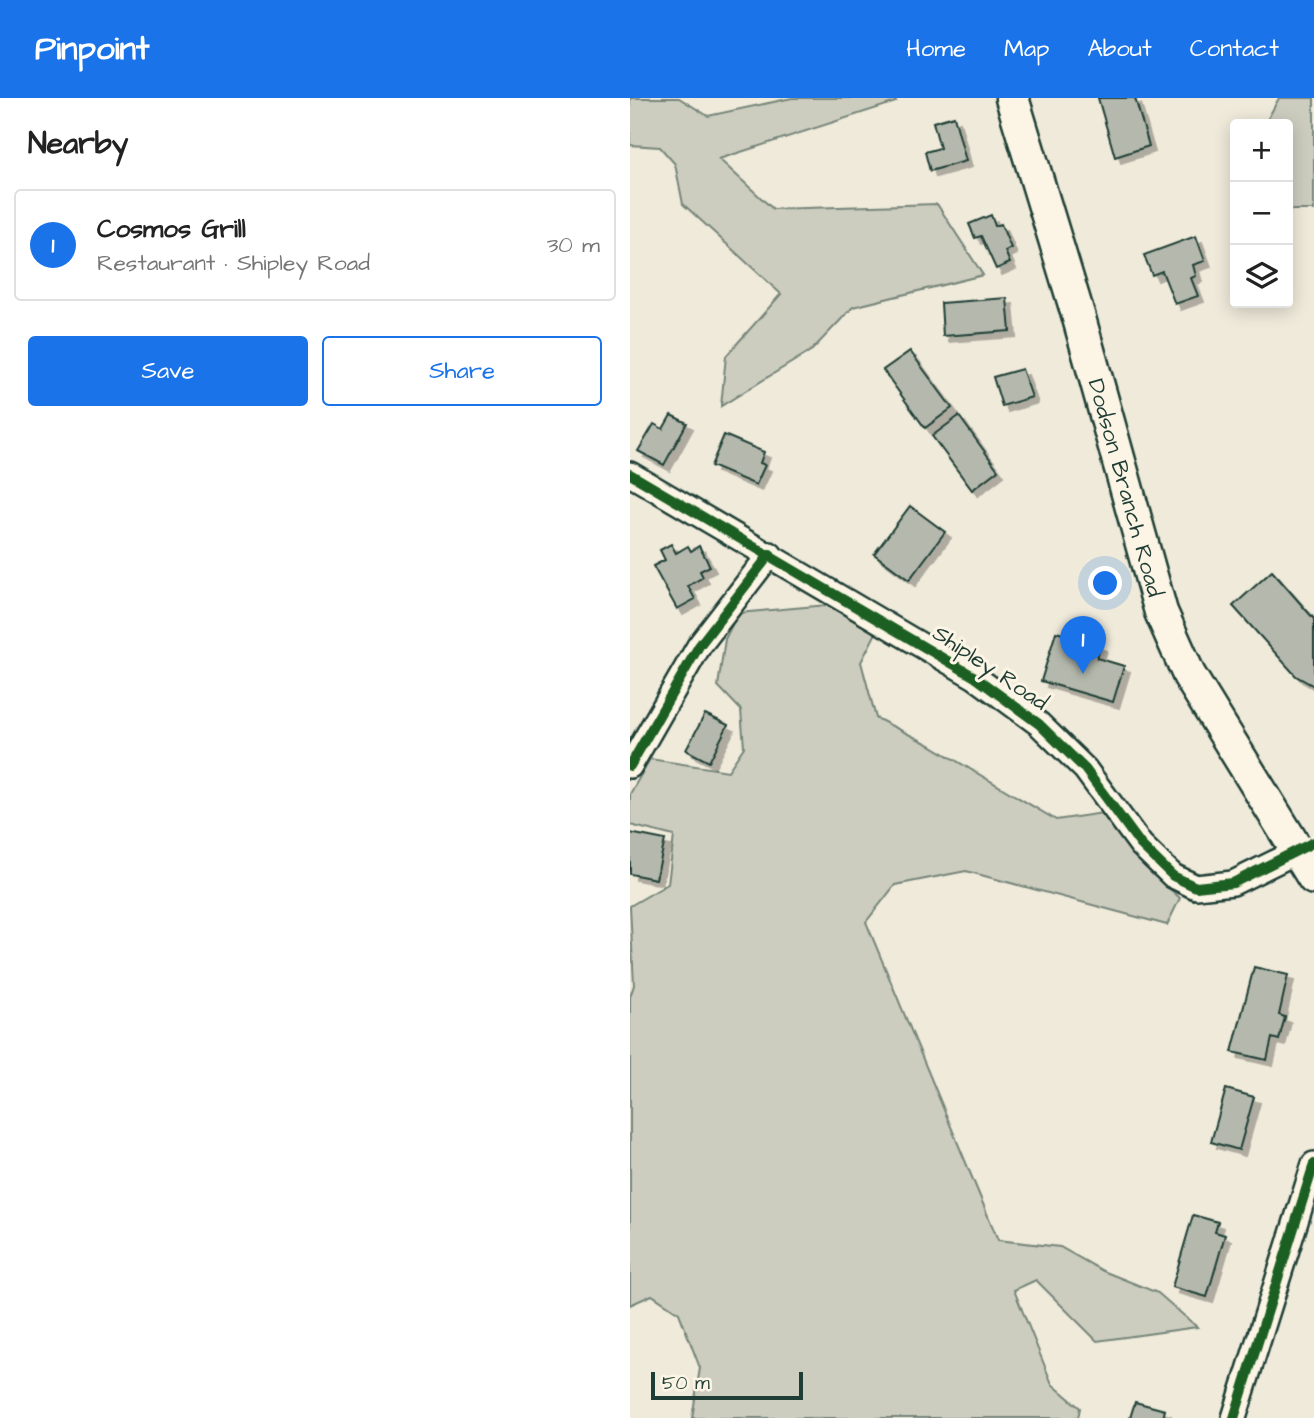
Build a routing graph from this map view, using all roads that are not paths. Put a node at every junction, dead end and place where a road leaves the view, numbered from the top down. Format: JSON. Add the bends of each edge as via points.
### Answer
{"nodes":[{"id":1,"x":1012,"y":98,"type":"edge"},
{"id":2,"x":630,"y":474,"type":"edge"},
{"id":3,"x":769,"y":554,"type":"junction"},
{"id":4,"x":630,"y":766,"type":"edge"},
{"id":5,"x":1296,"y":852,"type":"junction"},
{"id":6,"x":1314,"y":878,"type":"edge"},
{"id":7,"x":1314,"y":1164,"type":"edge"},
{"id":8,"x":1234,"y":1418,"type":"edge"}],
"edges":[{"from":1,"to":5,"type":"main road","name":"Dodson Branch Road","via":[[1161,612],[1189,675]]},
{"from":2,"to":3,"type":"street","name":"Shipley Road"},
{"from":3,"to":4,"type":"street","via":[[699,646]]},
{"from":3,"to":5,"type":"street","name":"Shipley Road","via":[[975,677],[1039,724],[1085,769],[1141,845],[1172,876],[1196,887],[1233,883]]},
{"from":5,"to":6,"type":"main road","name":"Dodson Branch Road"},
{"from":7,"to":8,"type":"street"}]}
